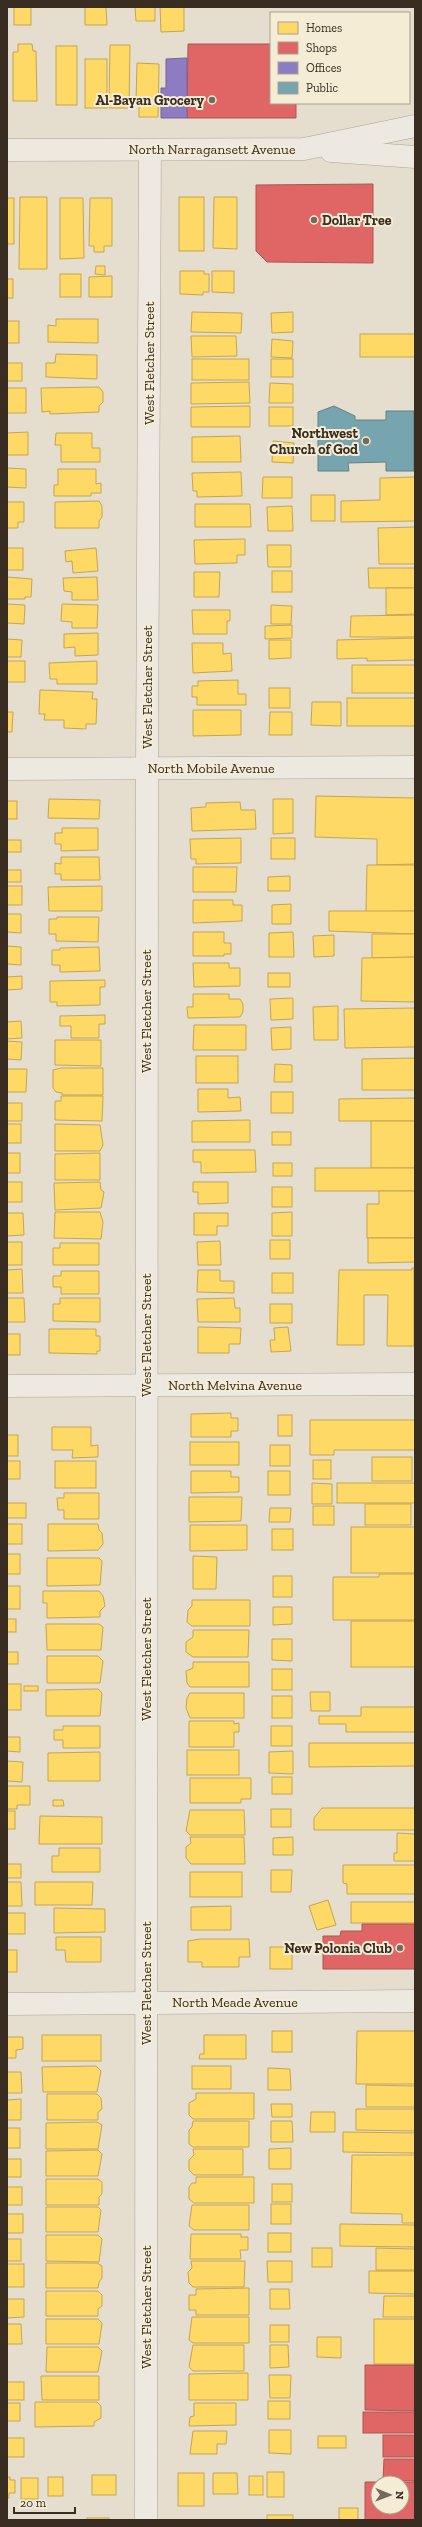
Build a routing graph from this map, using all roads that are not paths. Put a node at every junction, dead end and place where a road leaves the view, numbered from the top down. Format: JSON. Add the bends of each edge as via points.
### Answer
{"nodes":[{"id":1,"x":415,"y":126,"type":"edge"},
{"id":2,"x":304,"y":149,"type":"junction"},
{"id":3,"x":7,"y":150,"type":"edge"},
{"id":4,"x":150,"y":150,"type":"junction"},
{"id":5,"x":415,"y":157,"type":"edge"},
{"id":6,"x":415,"y":766,"type":"edge"},
{"id":7,"x":147,"y":768,"type":"junction"},
{"id":8,"x":7,"y":769,"type":"edge"},
{"id":9,"x":415,"y":1384,"type":"edge"},
{"id":10,"x":146,"y":1385,"type":"junction"},
{"id":11,"x":7,"y":1386,"type":"edge"},
{"id":12,"x":415,"y":2001,"type":"edge"},
{"id":13,"x":146,"y":2003,"type":"junction"},
{"id":14,"x":7,"y":2004,"type":"edge"},
{"id":15,"x":146,"y":2520,"type":"edge"}],
"edges":[{"from":1,"to":2,"type":"street","name":"North Narragansett Avenue"},
{"from":2,"to":4,"type":"street","name":"North Narragansett Avenue"},
{"from":2,"to":5,"type":"street"},
{"from":3,"to":4,"type":"street","name":"North Narragansett Avenue"},
{"from":4,"to":7,"type":"street","name":"West Fletcher Street"},
{"from":6,"to":7,"type":"street","name":"North Mobile Avenue"},
{"from":7,"to":8,"type":"street","name":"North Mobile Avenue"},
{"from":7,"to":10,"type":"street","name":"West Fletcher Street"},
{"from":9,"to":10,"type":"street","name":"North Melvina Avenue"},
{"from":10,"to":11,"type":"street","name":"North Melvina Avenue"},
{"from":10,"to":13,"type":"street","name":"West Fletcher Street"},
{"from":12,"to":13,"type":"street","name":"North Meade Avenue"},
{"from":13,"to":14,"type":"street","name":"North Meade Avenue"},
{"from":13,"to":15,"type":"street","name":"West Fletcher Street"}]}
